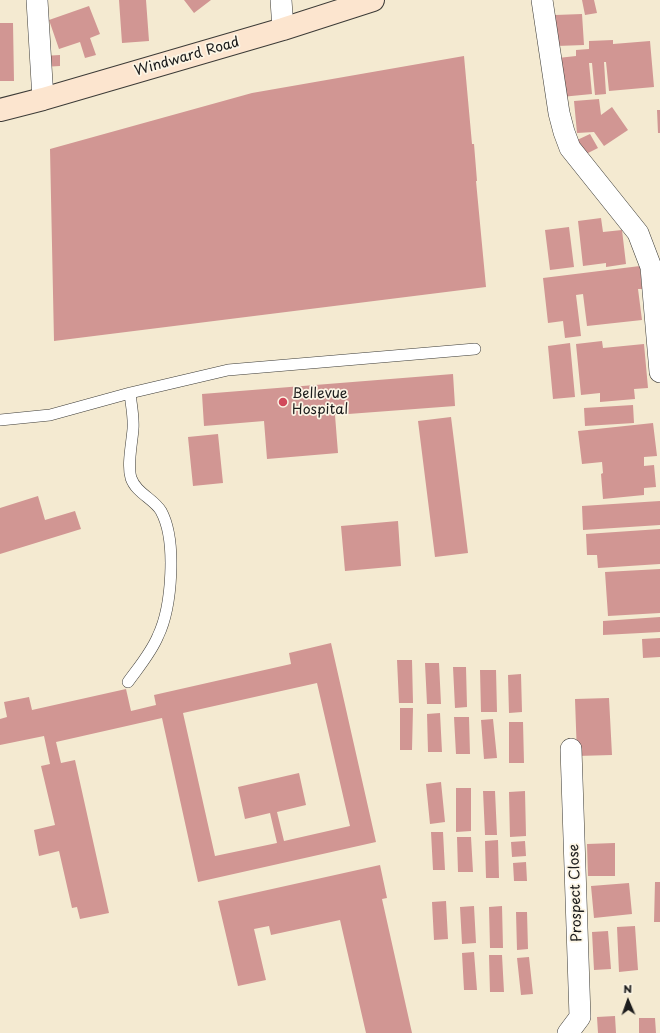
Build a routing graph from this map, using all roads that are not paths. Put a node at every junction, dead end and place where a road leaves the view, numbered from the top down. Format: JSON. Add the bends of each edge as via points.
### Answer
{"nodes":[{"id":1,"x":37,"y":0,"type":"edge"},
{"id":2,"x":281,"y":0,"type":"edge"},
{"id":3,"x":372,"y":0,"type":"edge"},
{"id":4,"x":542,"y":0,"type":"edge"},
{"id":5,"x":284,"y":29,"type":"junction"},
{"id":6,"x":43,"y":98,"type":"junction"},
{"id":7,"x":0,"y":110,"type":"edge"},
{"id":8,"x":475,"y":348,"type":"dead end"},
{"id":9,"x":660,"y":372,"type":"edge"},
{"id":10,"x":130,"y":393,"type":"junction"},
{"id":11,"x":0,"y":420,"type":"edge"},
{"id":12,"x":128,"y":682,"type":"dead end"},
{"id":13,"x":571,"y":750,"type":"dead end"},
{"id":14,"x":568,"y":1033,"type":"edge"}],
"edges":[{"from":1,"to":6,"type":"street"},
{"from":2,"to":5,"type":"street"},
{"from":3,"to":5,"type":"main road","name":"Windward Road"},
{"from":4,"to":9,"type":"street","via":[[559,113],[570,148],[638,233],[651,267]]},
{"from":5,"to":6,"type":"main road","name":"Windward Road"},
{"from":6,"to":7,"type":"main road","name":"Windward Road"},
{"from":8,"to":10,"type":"lane","via":[[228,370]]},
{"from":10,"to":11,"type":"lane","via":[[50,415]]},
{"from":10,"to":12,"type":"lane","via":[[133,427],[131,478],[139,491],[160,509],[166,521],[171,577],[165,615],[158,638]]},
{"from":13,"to":14,"type":"street","name":"Prospect Close","via":[[580,1017]]}]}
